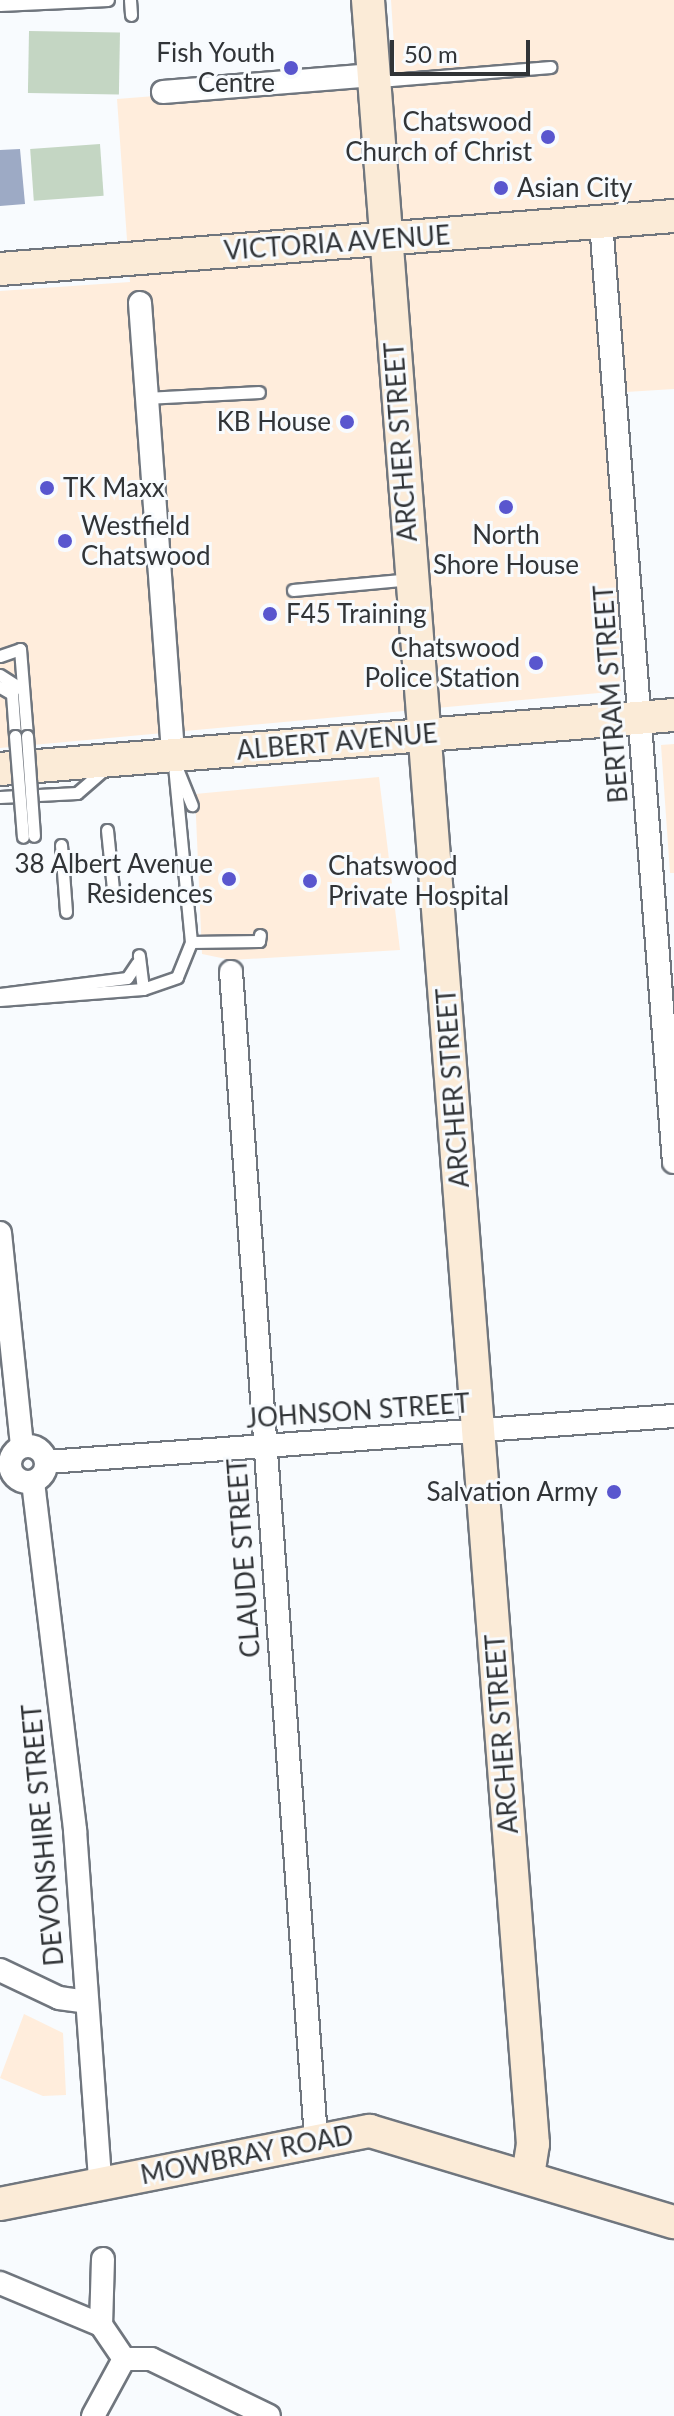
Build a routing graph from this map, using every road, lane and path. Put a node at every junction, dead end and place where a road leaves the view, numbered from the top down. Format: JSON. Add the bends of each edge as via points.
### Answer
{"nodes":[{"id":1,"x":108,"y":0,"type":"edge"},
{"id":2,"x":130,"y":0,"type":"edge"},
{"id":3,"x":368,"y":0,"type":"edge"},
{"id":4,"x":0,"y":5,"type":"edge"},
{"id":5,"x":131,"y":15,"type":"dead end"},
{"id":6,"x":550,"y":67,"type":"dead end"},
{"id":7,"x":374,"y":78,"type":"junction"},
{"id":8,"x":163,"y":92,"type":"dead end"},
{"id":9,"x":674,"y":216,"type":"edge"},
{"id":10,"x":601,"y":222,"type":"junction"},
{"id":11,"x":386,"y":239,"type":"junction"},
{"id":12,"x":0,"y":269,"type":"edge"},
{"id":13,"x":140,"y":303,"type":"dead end"},
{"id":14,"x":259,"y":392,"type":"dead end"},
{"id":15,"x":145,"y":398,"type":"junction"},
{"id":16,"x":412,"y":579,"type":"junction"},
{"id":17,"x":293,"y":590,"type":"dead end"},
{"id":18,"x":12,"y":654,"type":"edge"},
{"id":19,"x":1,"y":679,"type":"edge"},
{"id":20,"x":23,"y":691,"type":"junction"},
{"id":21,"x":674,"y":715,"type":"edge"},
{"id":22,"x":642,"y":717,"type":"junction"},
{"id":23,"x":21,"y":736,"type":"junction"},
{"id":24,"x":424,"y":736,"type":"junction"},
{"id":25,"x":173,"y":756,"type":"junction"},
{"id":26,"x":114,"y":760,"type":"junction"},
{"id":27,"x":0,"y":769,"type":"edge"},
{"id":28,"x":0,"y":797,"type":"edge"},
{"id":29,"x":192,"y":805,"type":"dead end"},
{"id":30,"x":107,"y":830,"type":"dead end"},
{"id":31,"x":29,"y":837,"type":"dead end"},
{"id":32,"x":61,"y":845,"type":"dead end"},
{"id":33,"x":113,"y":889,"type":"dead end"},
{"id":34,"x":66,"y":912,"type":"dead end"},
{"id":35,"x":260,"y":935,"type":"dead end"},
{"id":36,"x":191,"y":942,"type":"junction"},
{"id":37,"x":231,"y":972,"type":"dead end"},
{"id":38,"x":143,"y":989,"type":"junction"},
{"id":39,"x":3,"y":995,"type":"edge"},
{"id":40,"x":674,"y":1162,"type":"edge"},
{"id":41,"x":1,"y":1247,"type":"edge"},
{"id":42,"x":674,"y":1416,"type":"edge"},
{"id":43,"x":479,"y":1430,"type":"junction"},
{"id":44,"x":22,"y":1446,"type":"junction"},
{"id":45,"x":264,"y":1447,"type":"junction"},
{"id":46,"x":47,"y":1462,"type":"junction"},
{"id":47,"x":5,"y":1467,"type":"edge"},
{"id":48,"x":33,"y":1482,"type":"junction"},
{"id":49,"x":0,"y":1970,"type":"edge"},
{"id":50,"x":87,"y":2002,"type":"junction"},
{"id":51,"x":316,"y":2138,"type":"junction"},
{"id":52,"x":528,"y":2176,"type":"junction"},
{"id":53,"x":100,"y":2183,"type":"junction"},
{"id":54,"x":0,"y":2204,"type":"edge"},
{"id":55,"x":674,"y":2222,"type":"edge"},
{"id":56,"x":103,"y":2259,"type":"dead end"},
{"id":57,"x":0,"y":2283,"type":"edge"},
{"id":58,"x":101,"y":2325,"type":"junction"},
{"id":59,"x":124,"y":2359,"type":"junction"},
{"id":60,"x":93,"y":2416,"type":"edge"},
{"id":61,"x":269,"y":2416,"type":"edge"}],
"edges":[{"from":1,"to":4,"type":"lane"},
{"from":2,"to":5,"type":"lane"},
{"from":3,"to":7,"type":"main road","name":"ARCHER STREET"},
{"from":6,"to":7,"type":"lane"},
{"from":7,"to":8,"type":"street"},
{"from":7,"to":11,"type":"main road","name":"ARCHER STREET"},
{"from":9,"to":10,"type":"main road","name":"VICTORIA AVENUE"},
{"from":10,"to":11,"type":"main road","name":"VICTORIA AVENUE"},
{"from":10,"to":22,"type":"street","name":"BERTRAM STREET"},
{"from":11,"to":12,"type":"main road","name":"VICTORIA AVENUE"},
{"from":11,"to":16,"type":"main road","name":"ARCHER STREET"},
{"from":13,"to":15,"type":"street"},
{"from":14,"to":15,"type":"lane"},
{"from":15,"to":25,"type":"street"},
{"from":16,"to":17,"type":"lane"},
{"from":16,"to":24,"type":"main road","name":"ARCHER STREET"},
{"from":18,"to":20,"type":"lane"},
{"from":19,"to":20,"type":"lane"},
{"from":19,"to":23,"type":"lane","via":[[12,694]]},
{"from":20,"to":23,"type":"lane"},
{"from":21,"to":22,"type":"main road","name":"ALBERT AVENUE"},
{"from":22,"to":24,"type":"main road","name":"ALBERT AVENUE"},
{"from":22,"to":40,"type":"street","name":"BERTRAM STREET"},
{"from":23,"to":31,"type":"lane","bridge":true},
{"from":24,"to":25,"type":"main road","name":"ALBERT AVENUE"},
{"from":24,"to":43,"type":"main road","name":"ARCHER STREET"},
{"from":25,"to":26,"type":"main road","name":"ALBERT AVENUE"},
{"from":25,"to":29,"type":"lane"},
{"from":25,"to":36,"type":"lane"},
{"from":26,"to":27,"type":"main road","name":"ALBERT AVENUE"},
{"from":26,"to":28,"type":"lane","bridge":true,"via":[[77,793]]},
{"from":30,"to":33,"type":"lane"},
{"from":32,"to":34,"type":"lane"},
{"from":35,"to":36,"type":"lane","via":[[259,941]]},
{"from":36,"to":38,"type":"lane","via":[[177,977]]},
{"from":37,"to":45,"type":"street","name":"CLAUDE STREET"},
{"from":38,"to":39,"type":"lane"},
{"from":38,"to":39,"type":"lane","via":[[138,955],[127,978]]},
{"from":41,"to":44,"type":"street"},
{"from":42,"to":43,"type":"street","name":"JOHNSON STREET"},
{"from":43,"to":45,"type":"street","name":"JOHNSON STREET"},
{"from":43,"to":52,"type":"main road","name":"ARCHER STREET","via":[[533,2144]]},
{"from":44,"to":46,"type":"street","via":[[40,1449]]},
{"from":44,"to":47,"type":"street"},
{"from":45,"to":46,"type":"street","name":"JOHNSON STREET"},
{"from":45,"to":51,"type":"street","name":"CLAUDE STREET"},
{"from":46,"to":48,"type":"street"},
{"from":47,"to":48,"type":"street"},
{"from":48,"to":50,"type":"street","name":"DEVONSHIRE STREET"},
{"from":49,"to":50,"type":"street","via":[[59,1998]]},
{"from":50,"to":53,"type":"street","name":"DEVONSHIRE STREET"},
{"from":51,"to":52,"type":"main road","name":"MOWBRAY ROAD","via":[[387,2132]]},
{"from":51,"to":53,"type":"main road","name":"MOWBRAY ROAD"},
{"from":52,"to":55,"type":"main road","name":"MOWBRAY ROAD"},
{"from":53,"to":54,"type":"main road","name":"MOWBRAY ROAD"},
{"from":56,"to":58,"type":"street"},
{"from":57,"to":58,"type":"street"},
{"from":58,"to":59,"type":"street"},
{"from":59,"to":60,"type":"street"},
{"from":59,"to":61,"type":"street","via":[[151,2359]]}]}
